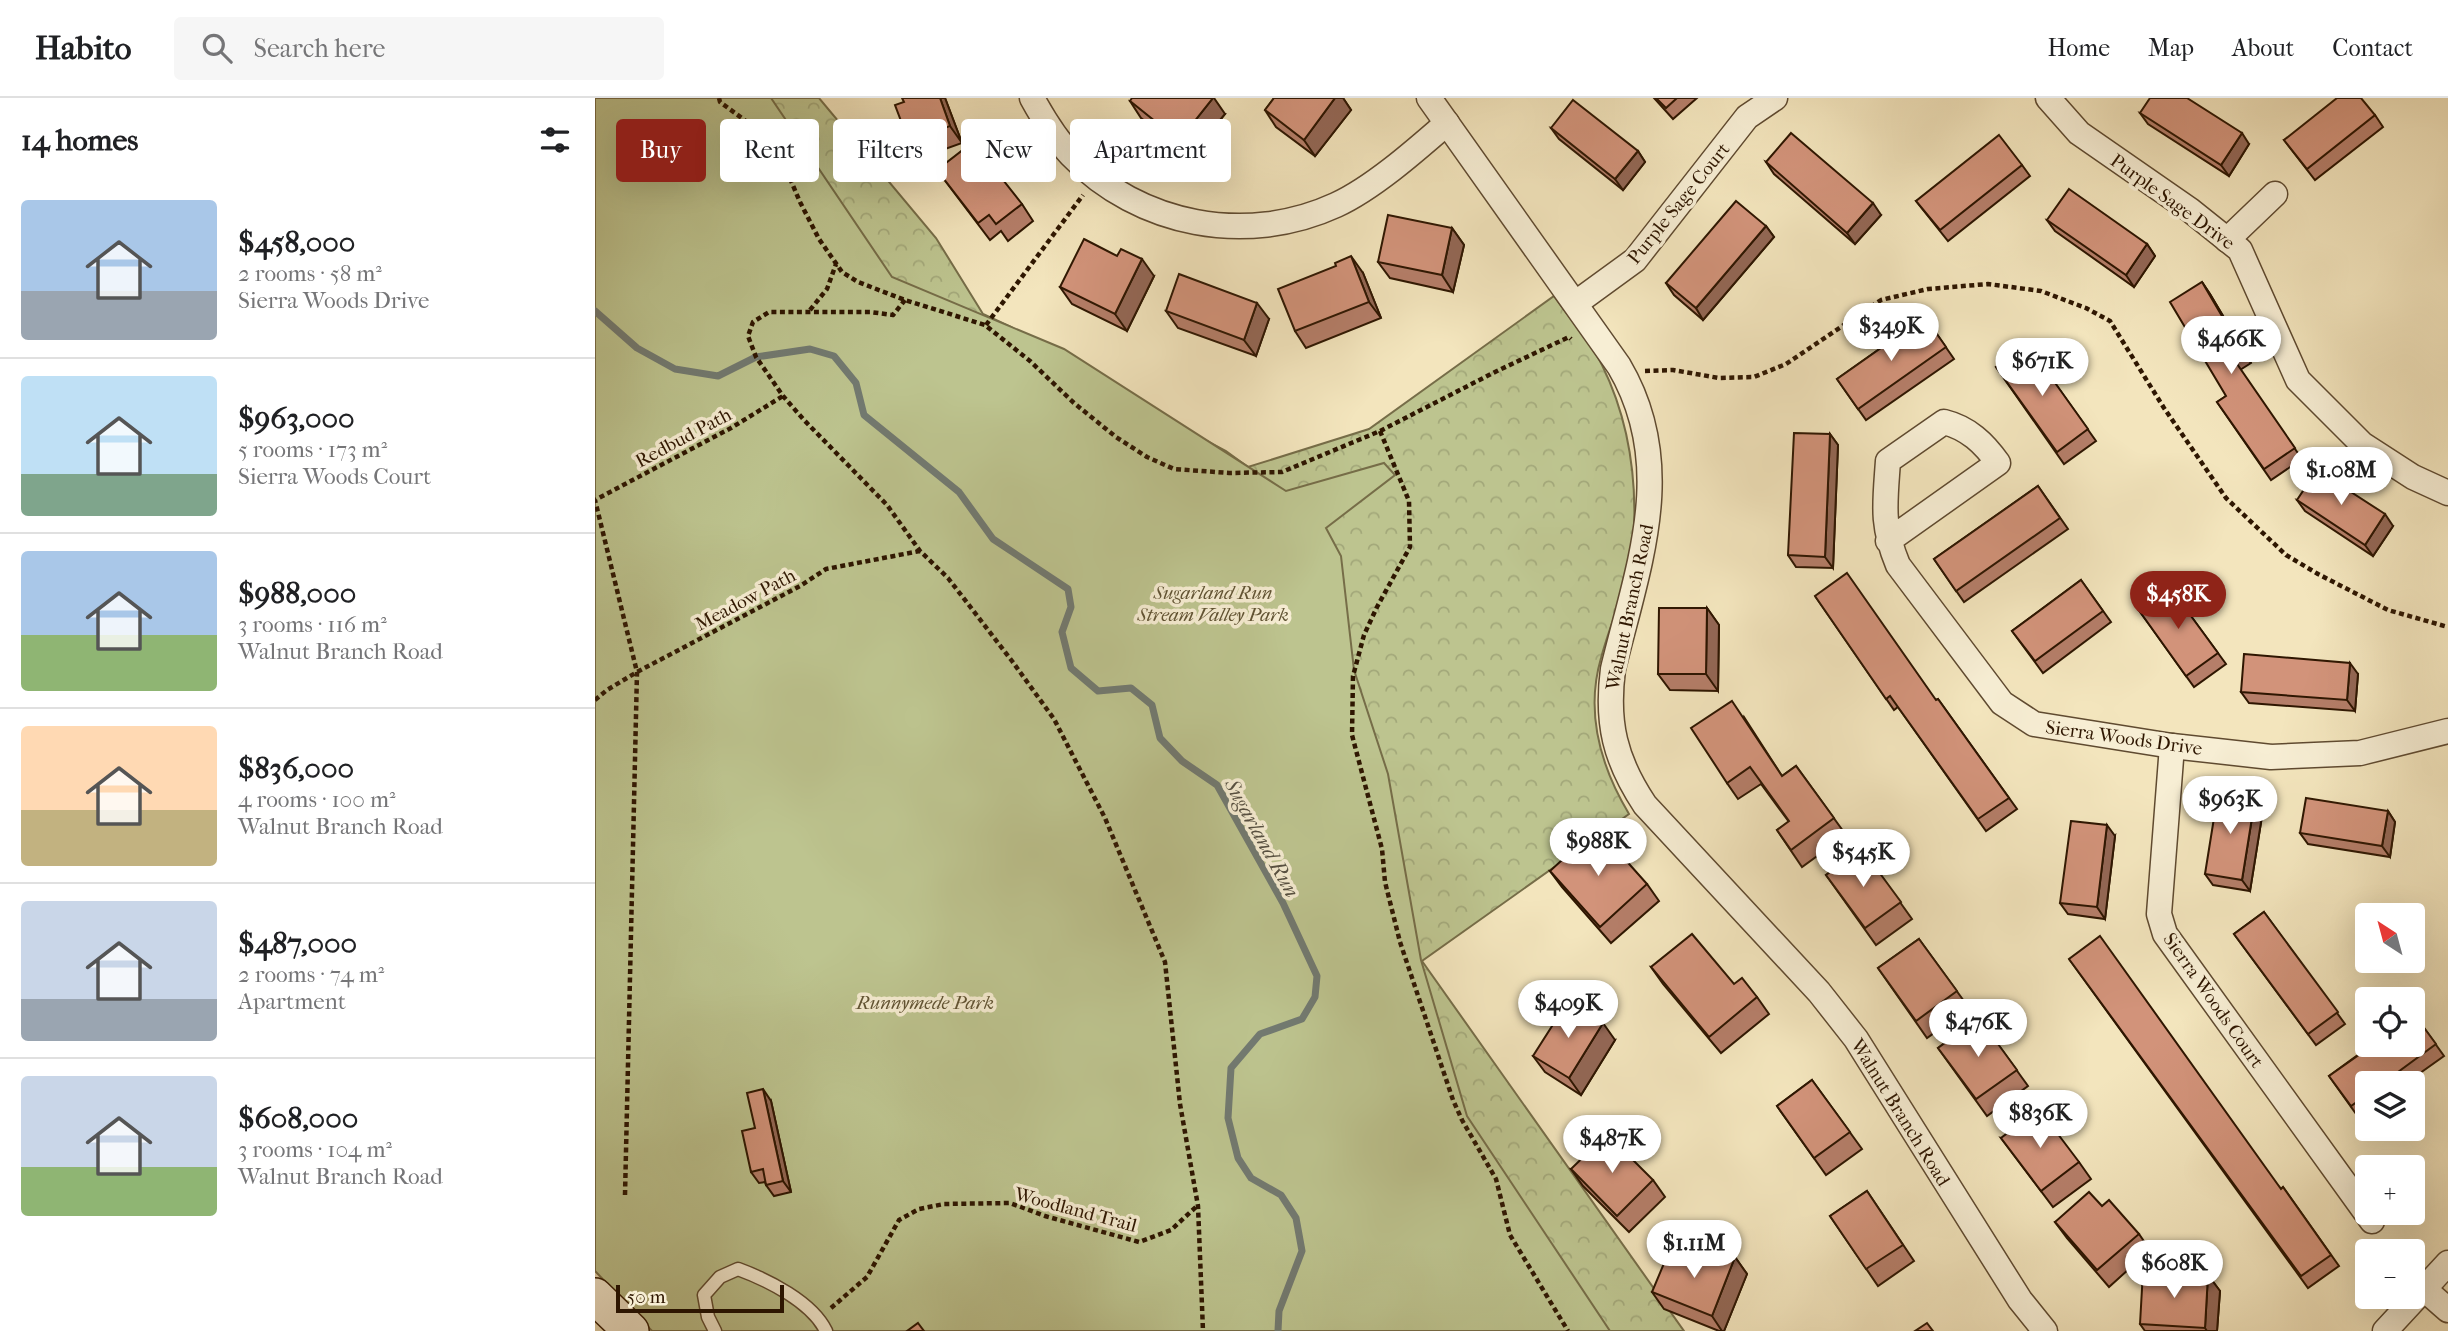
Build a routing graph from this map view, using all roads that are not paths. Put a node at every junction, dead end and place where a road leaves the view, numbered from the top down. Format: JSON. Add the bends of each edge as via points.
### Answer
{"nodes":[{"id":1,"x":1032,"y":98,"type":"edge"},
{"id":2,"x":1429,"y":98,"type":"edge"},
{"id":3,"x":1775,"y":98,"type":"edge"},
{"id":4,"x":2048,"y":98,"type":"edge"},
{"id":5,"x":1447,"y":123,"type":"junction"},
{"id":6,"x":2275,"y":194,"type":"dead end"},
{"id":7,"x":2227,"y":240,"type":"junction"},
{"id":8,"x":1576,"y":303,"type":"junction"},
{"id":9,"x":2448,"y":493,"type":"edge"},
{"id":10,"x":1888,"y":541,"type":"junction"},
{"id":11,"x":2448,"y":731,"type":"edge"},
{"id":12,"x":2172,"y":746,"type":"junction"},
{"id":13,"x":2355,"y":1197,"type":"edge"},
{"id":14,"x":2448,"y":1263,"type":"edge"},
{"id":15,"x":2425,"y":1288,"type":"edge"},
{"id":16,"x":2425,"y":1290,"type":"edge"},
{"id":17,"x":595,"y":1296,"type":"edge"},
{"id":18,"x":2405,"y":1309,"type":"edge"},
{"id":19,"x":2448,"y":1310,"type":"edge"},
{"id":20,"x":631,"y":1331,"type":"edge"},
{"id":21,"x":715,"y":1331,"type":"edge"},
{"id":22,"x":826,"y":1331,"type":"edge"},
{"id":23,"x":2045,"y":1331,"type":"edge"},
{"id":24,"x":2385,"y":1331,"type":"edge"}],
"edges":[{"from":1,"to":5,"type":"street","via":[[1071,155],[1129,200],[1162,214],[1234,227],[1305,217],[1336,204]]},
{"from":2,"to":5,"type":"street","name":"Walnut Branch Road"},
{"from":3,"to":8,"type":"street","name":"Purple Sage Court","via":[[1748,117],[1635,260]]},
{"from":4,"to":7,"type":"street","name":"Purple Sage Drive","via":[[2079,133]]},
{"from":5,"to":8,"type":"street","name":"Walnut Branch Road"},
{"from":6,"to":7,"type":"street"},
{"from":7,"to":9,"type":"street","name":"Purple Sage Drive","via":[[2240,250],[2298,380],[2362,444]]},
{"from":8,"to":23,"type":"street","name":"Walnut Branch Road","via":[[1627,380],[1649,446],[1648,526],[1610,693],[1615,743],[1629,780],[1645,805],[1819,992],[1856,1039],[2020,1300]]},
{"from":10,"to":10,"type":"street","name":"Sierra Woods Drive","via":[[1884,519],[1888,461],[1944,422],[1959,426],[1986,446],[1998,463]]},
{"from":10,"to":12,"type":"street","name":"Sierra Woods Drive","via":[[1898,565],[2002,703],[2034,724]]},
{"from":11,"to":12,"type":"street","name":"Sierra Woods Drive","via":[[2360,753],[2271,757]]},
{"from":12,"to":13,"type":"street","name":"Sierra Woods Court","via":[[2159,914],[2165,934]]},
{"from":14,"to":15,"type":"street"},
{"from":16,"to":19,"type":"street"},
{"from":17,"to":20,"type":"main road"},
{"from":18,"to":24,"type":"street"},
{"from":21,"to":22,"type":"lane","via":[[704,1295],[720,1277],[738,1269],[763,1278],[820,1318]]}]}
